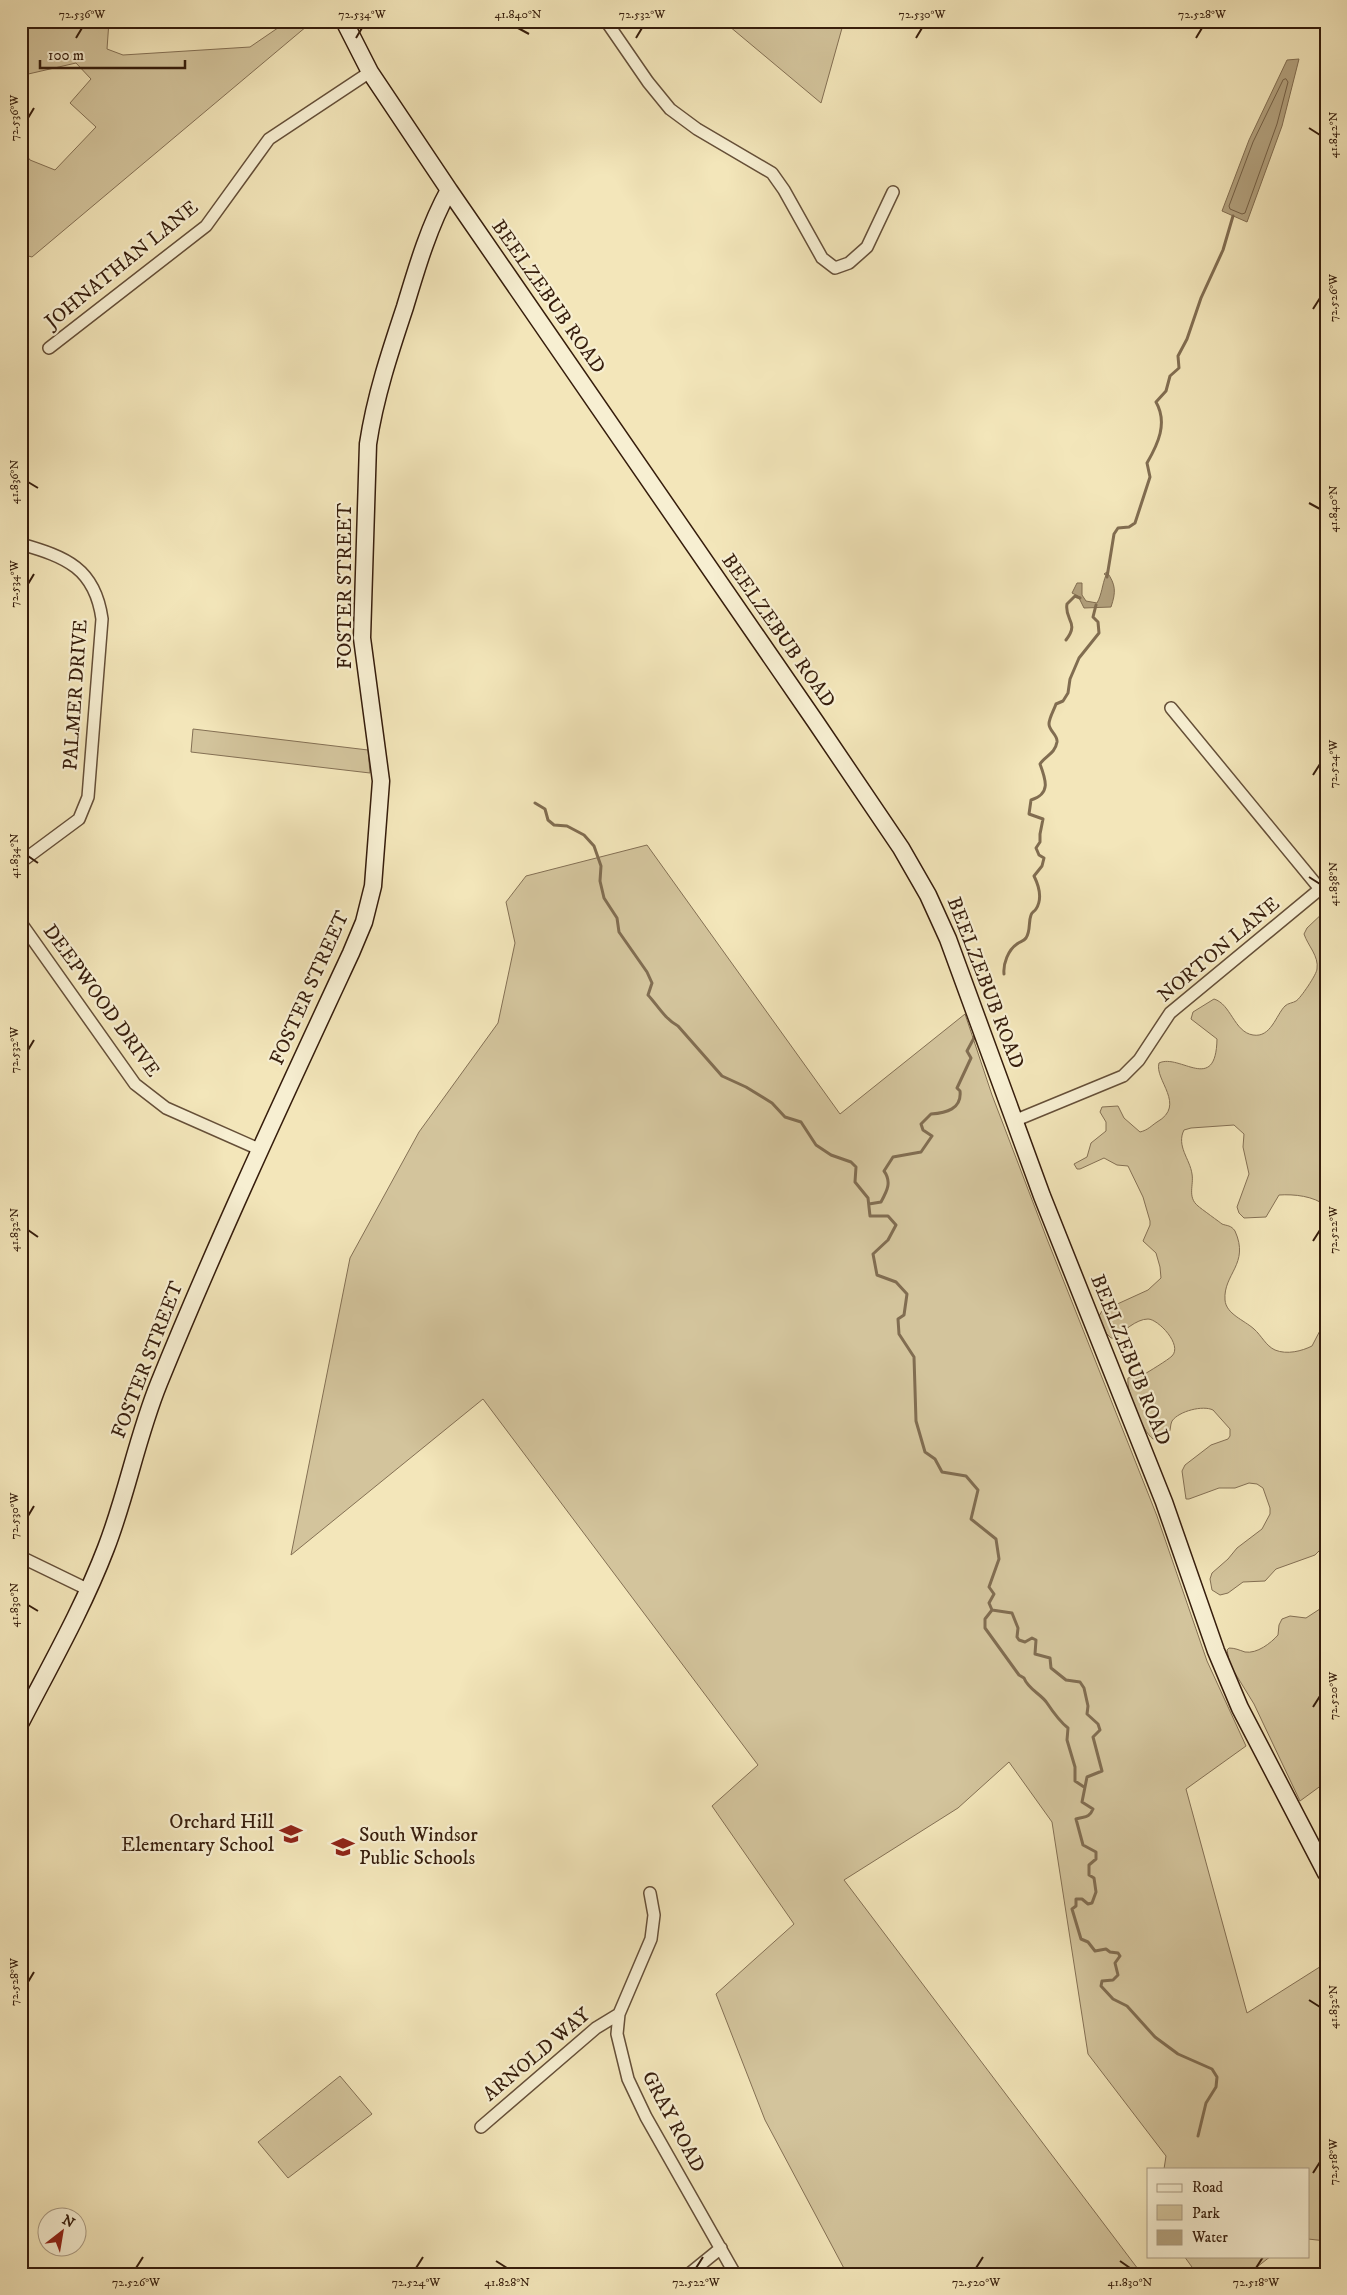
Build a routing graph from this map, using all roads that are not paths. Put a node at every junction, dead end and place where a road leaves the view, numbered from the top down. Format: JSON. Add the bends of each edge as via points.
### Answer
{"nodes":[{"id":1,"x":344,"y":21,"type":"edge"},
{"id":2,"x":606,"y":21,"type":"edge"},
{"id":3,"x":370,"y":72,"type":"junction"},
{"id":4,"x":449,"y":190,"type":"junction"},
{"id":5,"x":893,"y":192,"type":"dead end"},
{"id":6,"x":49,"y":348,"type":"dead end"},
{"id":7,"x":21,"y":544,"type":"edge"},
{"id":8,"x":1171,"y":708,"type":"dead end"},
{"id":9,"x":21,"y":862,"type":"edge"},
{"id":10,"x":1323,"y":887,"type":"edge"},
{"id":11,"x":21,"y":923,"type":"edge"},
{"id":12,"x":1014,"y":1121,"type":"junction"},
{"id":13,"x":260,"y":1150,"type":"junction"},
{"id":14,"x":21,"y":1557,"type":"edge"},
{"id":15,"x":89,"y":1590,"type":"junction"},
{"id":16,"x":21,"y":1722,"type":"edge"},
{"id":17,"x":1326,"y":1873,"type":"edge"},
{"id":18,"x":650,"y":1893,"type":"dead end"},
{"id":19,"x":619,"y":2014,"type":"junction"},
{"id":20,"x":481,"y":2127,"type":"dead end"},
{"id":21,"x":721,"y":2248,"type":"junction"},
{"id":22,"x":689,"y":2274,"type":"edge"},
{"id":23,"x":735,"y":2274,"type":"edge"}],
"edges":[{"from":1,"to":3,"type":"street"},
{"from":2,"to":5,"type":"street","via":[[670,109],[697,129],[772,173],[822,258],[835,268],[850,264],[867,247]]},
{"from":3,"to":4,"type":"street"},
{"from":3,"to":6,"type":"street","name":"JOHNATHAN LANE","via":[[269,139],[206,226]]},
{"from":4,"to":12,"type":"street","name":"BEELZEBUB ROAD","via":[[901,848],[948,939]]},
{"from":4,"to":13,"type":"street","name":"FOSTER STREET","via":[[424,246],[372,414],[368,444],[362,638],[381,780],[373,886],[364,922],[351,953]]},
{"from":7,"to":9,"type":"street","name":"PALMER DRIVE","via":[[74,563],[99,600],[102,619],[88,797],[79,819]]},
{"from":8,"to":10,"type":"street"},
{"from":10,"to":12,"type":"street","name":"NORTON LANE","via":[[1170,1013],[1139,1060],[1123,1076]]},
{"from":11,"to":13,"type":"street","name":"DEEPWOOD DRIVE","via":[[135,1084],[166,1108]]},
{"from":12,"to":17,"type":"street","name":"BEELZEBUB ROAD","via":[[1164,1502],[1240,1708]]},
{"from":13,"to":15,"type":"street","name":"FOSTER STREET","via":[[198,1288],[146,1416],[107,1545]]},
{"from":14,"to":15,"type":"street"},
{"from":15,"to":16,"type":"street","name":"FOSTER STREET"},
{"from":18,"to":19,"type":"street","name":"GRAY ROAD","via":[[654,1915],[650,1939]]},
{"from":19,"to":20,"type":"street","name":"ARNOLD WAY","via":[[596,2028]]},
{"from":19,"to":21,"type":"street","name":"GRAY ROAD","via":[[617,2034],[628,2079],[646,2117]]},
{"from":21,"to":22,"type":"street"},
{"from":21,"to":23,"type":"street","name":"GRAY ROAD"}]}
